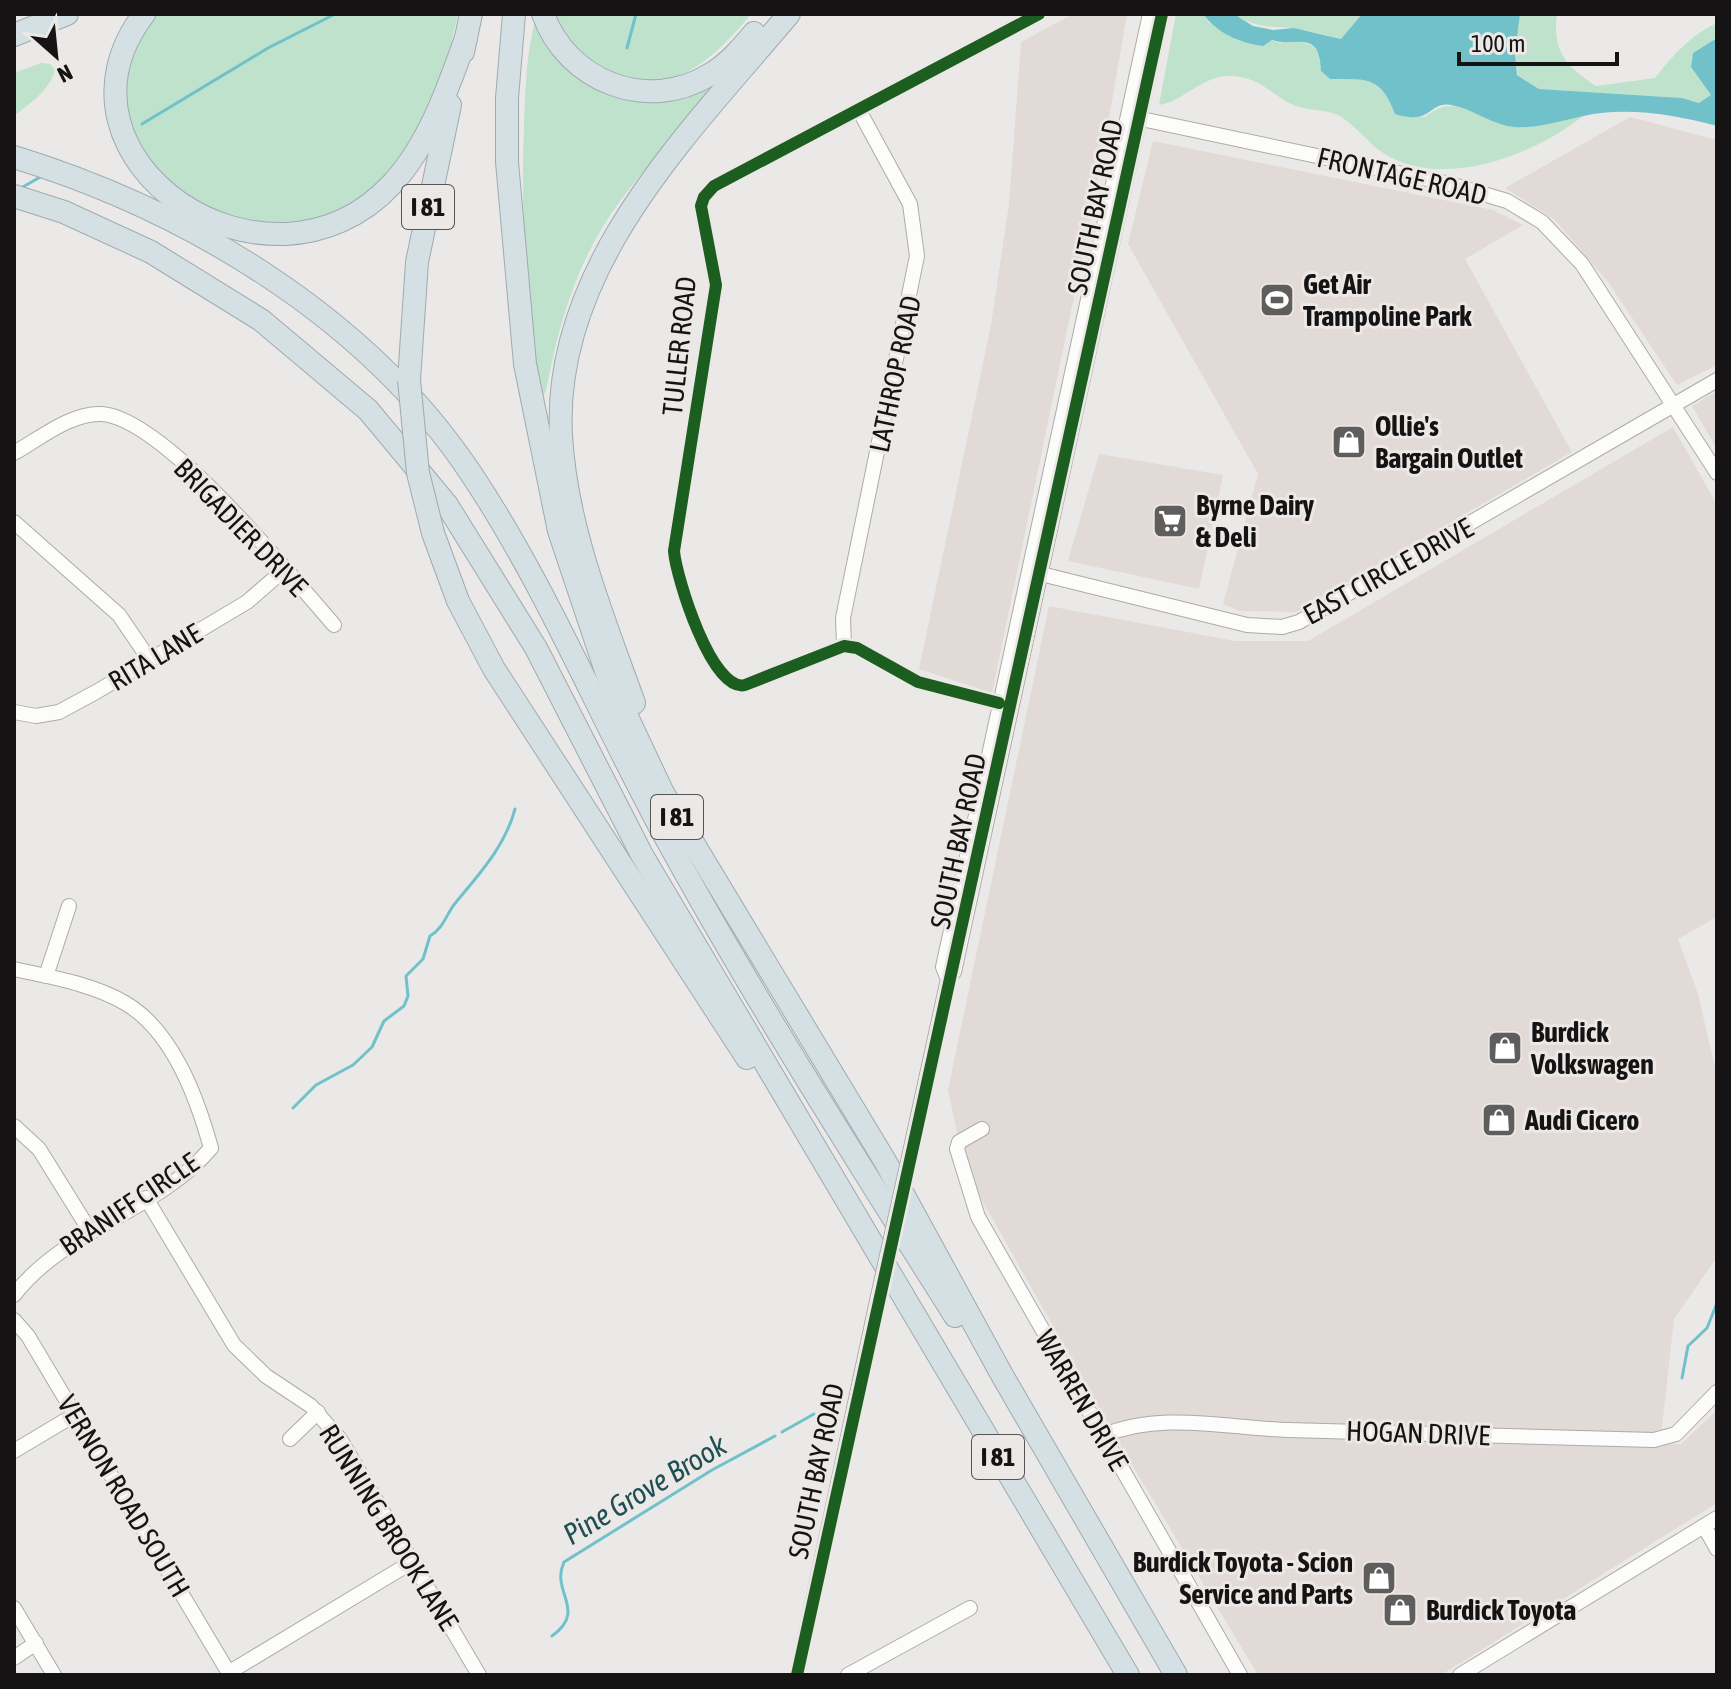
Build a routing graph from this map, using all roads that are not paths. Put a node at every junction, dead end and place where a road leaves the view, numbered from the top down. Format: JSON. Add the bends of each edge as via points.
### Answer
{"nodes":[{"id":1,"x":67,"y":14,"type":"edge"},
{"id":2,"x":144,"y":14,"type":"edge"},
{"id":3,"x":471,"y":14,"type":"edge"},
{"id":4,"x":514,"y":14,"type":"edge"},
{"id":5,"x":543,"y":14,"type":"edge"},
{"id":6,"x":770,"y":14,"type":"edge"},
{"id":7,"x":789,"y":14,"type":"edge"},
{"id":8,"x":1039,"y":14,"type":"edge"},
{"id":9,"x":1150,"y":14,"type":"edge"},
{"id":10,"x":1162,"y":14,"type":"edge"},
{"id":11,"x":14,"y":35,"type":"edge"},
{"id":12,"x":466,"y":38,"type":"junction"},
{"id":13,"x":860,"y":112,"type":"junction"},
{"id":14,"x":1134,"y":117,"type":"junction"},
{"id":15,"x":22,"y":159,"type":"edge"},
{"id":16,"x":14,"y":196,"type":"edge"},
{"id":17,"x":1717,"y":380,"type":"edge"},
{"id":18,"x":1675,"y":405,"type":"junction"},
{"id":19,"x":14,"y":453,"type":"edge"},
{"id":20,"x":1717,"y":473,"type":"edge"},
{"id":21,"x":14,"y":522,"type":"edge"},
{"id":22,"x":285,"y":569,"type":"junction"},
{"id":23,"x":1034,"y":572,"type":"junction"},
{"id":24,"x":334,"y":625,"type":"dead end"},
{"id":25,"x":844,"y":646,"type":"junction"},
{"id":26,"x":149,"y":659,"type":"junction"},
{"id":27,"x":999,"y":703,"type":"junction"},
{"id":28,"x":14,"y":712,"type":"edge"},
{"id":29,"x":673,"y":809,"type":"junction"},
{"id":30,"x":69,"y":906,"type":"dead end"},
{"id":31,"x":14,"y":969,"type":"edge"},
{"id":32,"x":46,"y":976,"type":"junction"},
{"id":33,"x":948,"y":979,"type":"junction"},
{"id":34,"x":14,"y":1126,"type":"edge"},
{"id":35,"x":982,"y":1129,"type":"dead end"},
{"id":36,"x":146,"y":1198,"type":"junction"},
{"id":37,"x":90,"y":1231,"type":"junction"},
{"id":38,"x":869,"y":1238,"type":"junction"},
{"id":39,"x":14,"y":1295,"type":"edge"},
{"id":40,"x":14,"y":1320,"type":"edge"},
{"id":41,"x":1717,"y":1392,"type":"edge"},
{"id":42,"x":318,"y":1412,"type":"junction"},
{"id":43,"x":76,"y":1414,"type":"junction"},
{"id":44,"x":1102,"y":1436,"type":"junction"},
{"id":45,"x":290,"y":1439,"type":"dead end"},
{"id":46,"x":14,"y":1451,"type":"edge"},
{"id":47,"x":1717,"y":1518,"type":"edge"},
{"id":48,"x":1704,"y":1526,"type":"junction"},
{"id":49,"x":1094,"y":1537,"type":"junction"},
{"id":50,"x":1717,"y":1549,"type":"edge"},
{"id":51,"x":412,"y":1562,"type":"junction"},
{"id":52,"x":14,"y":1608,"type":"edge"},
{"id":53,"x":970,"y":1608,"type":"dead end"},
{"id":54,"x":36,"y":1643,"type":"junction"},
{"id":55,"x":14,"y":1658,"type":"edge"},
{"id":56,"x":229,"y":1674,"type":"edge"},
{"id":57,"x":54,"y":1675,"type":"edge"},
{"id":58,"x":479,"y":1675,"type":"edge"},
{"id":59,"x":797,"y":1675,"type":"edge"},
{"id":60,"x":848,"y":1675,"type":"edge"},
{"id":61,"x":1128,"y":1675,"type":"edge"},
{"id":62,"x":1176,"y":1675,"type":"edge"},
{"id":63,"x":1240,"y":1675,"type":"edge"},
{"id":64,"x":1460,"y":1675,"type":"edge"}],
"edges":[{"from":1,"to":11,"type":"highway"},
{"from":2,"to":12,"type":"highway","via":[[126,44],[117,79],[118,109],[128,142],[151,178],[182,206],[214,223],[253,233],[322,228],[357,213],[383,193],[431,125]]},
{"from":3,"to":12,"type":"highway","number":"I 81"},
{"from":4,"to":29,"type":"highway","number":"I 81","via":[[507,162],[536,432],[559,531],[594,639],[630,727]]},
{"from":5,"to":6,"type":"highway","via":[[560,46],[586,71],[646,93],[673,90],[710,75]]},
{"from":7,"to":29,"type":"highway","via":[[688,136],[618,232],[589,289],[563,381],[564,462],[585,556]]},
{"from":8,"to":13,"type":"street","name":"TULLER ROAD"},
{"from":9,"to":14,"type":"street","name":"SOUTH BAY ROAD"},
{"from":10,"to":14,"type":"street","name":"SOUTH BAY ROAD"},
{"from":12,"to":38,"type":"highway","number":"I 81","bridge":true,"via":[[417,262],[409,380],[417,463],[433,533],[458,601],[494,669]]},
{"from":13,"to":25,"type":"street","name":"LATHROP ROAD","via":[[910,204],[917,256],[843,618]]},
{"from":13,"to":25,"type":"street","name":"TULLER ROAD","via":[[714,186],[704,197],[701,206],[716,285],[674,551],[687,605],[725,679],[738,687]]},
{"from":14,"to":18,"type":"street","name":"FRONTAGE ROAD","via":[[1450,184],[1507,201],[1542,222],[1582,264]]},
{"from":14,"to":23,"type":"street","name":"SOUTH BAY ROAD"},
{"from":15,"to":49,"type":"highway","via":[[91,183],[195,233],[306,305],[383,369],[459,456],[516,546],[695,891]]},
{"from":16,"to":38,"type":"highway","via":[[151,252],[261,320],[368,410],[429,481],[513,609],[642,855]]},
{"from":17,"to":18,"type":"street","name":"EAST CIRCLE DRIVE"},
{"from":18,"to":20,"type":"street","name":"FRONTAGE ROAD"},
{"from":18,"to":23,"type":"street","name":"EAST CIRCLE DRIVE","via":[[1299,622],[1282,627],[1247,625]]},
{"from":19,"to":22,"type":"street","name":"BRIGADIER DRIVE","via":[[78,418],[99,413],[130,422],[237,513]]},
{"from":21,"to":26,"type":"street","via":[[119,615]]},
{"from":22,"to":24,"type":"street","name":"BRIGADIER DRIVE"},
{"from":22,"to":26,"type":"street","name":"RITA LANE","via":[[247,602]]},
{"from":23,"to":27,"type":"street","name":"SOUTH BAY ROAD"},
{"from":23,"to":33,"type":"street","name":"SOUTH BAY ROAD","via":[[954,972]]},
{"from":25,"to":27,"type":"street","via":[[918,682]]},
{"from":26,"to":28,"type":"street","name":"RITA LANE","via":[[59,712]]},
{"from":27,"to":33,"type":"street","name":"SOUTH BAY ROAD","via":[[943,967]]},
{"from":29,"to":49,"type":"highway","number":"I 81","via":[[885,1161]]},
{"from":30,"to":32,"type":"street"},
{"from":31,"to":32,"type":"street","name":"BRANIFF CIRCLE"},
{"from":32,"to":36,"type":"street","name":"BRANIFF CIRCLE","via":[[105,993],[134,1009],[163,1040],[196,1099],[211,1148],[190,1170]]},
{"from":33,"to":59,"type":"street","name":"SOUTH BAY ROAD","bridge":true},
{"from":34,"to":37,"type":"street","via":[[39,1149]]},
{"from":35,"to":44,"type":"street","name":"WARREN DRIVE","via":[[959,1142],[957,1149],[967,1191]]},
{"from":36,"to":37,"type":"street","name":"BRANIFF CIRCLE"},
{"from":36,"to":42,"type":"street","name":"RUNNING BROOK LANE","via":[[234,1345],[266,1376]]},
{"from":37,"to":39,"type":"street","name":"BRANIFF CIRCLE","via":[[51,1257]]},
{"from":38,"to":61,"type":"highway","number":"I 81"},
{"from":40,"to":43,"type":"street","name":"VERNON ROAD SOUTH"},
{"from":41,"to":44,"type":"street","name":"HOGAN DRIVE","via":[[1676,1434],[1654,1440],[1172,1422],[1126,1426]]},
{"from":42,"to":45,"type":"street"},
{"from":42,"to":51,"type":"street","name":"RUNNING BROOK LANE","via":[[340,1439]]},
{"from":43,"to":46,"type":"street"},
{"from":43,"to":56,"type":"street","name":"VERNON ROAD SOUTH"},
{"from":44,"to":63,"type":"street","name":"WARREN DRIVE"},
{"from":47,"to":48,"type":"street"},
{"from":48,"to":50,"type":"street"},
{"from":48,"to":64,"type":"street"},
{"from":49,"to":62,"type":"highway","number":"I 81"},
{"from":51,"to":56,"type":"street"},
{"from":51,"to":58,"type":"street","name":"RUNNING BROOK LANE"},
{"from":52,"to":54,"type":"street"},
{"from":53,"to":60,"type":"street"},
{"from":54,"to":55,"type":"street"},
{"from":54,"to":57,"type":"street"}]}
